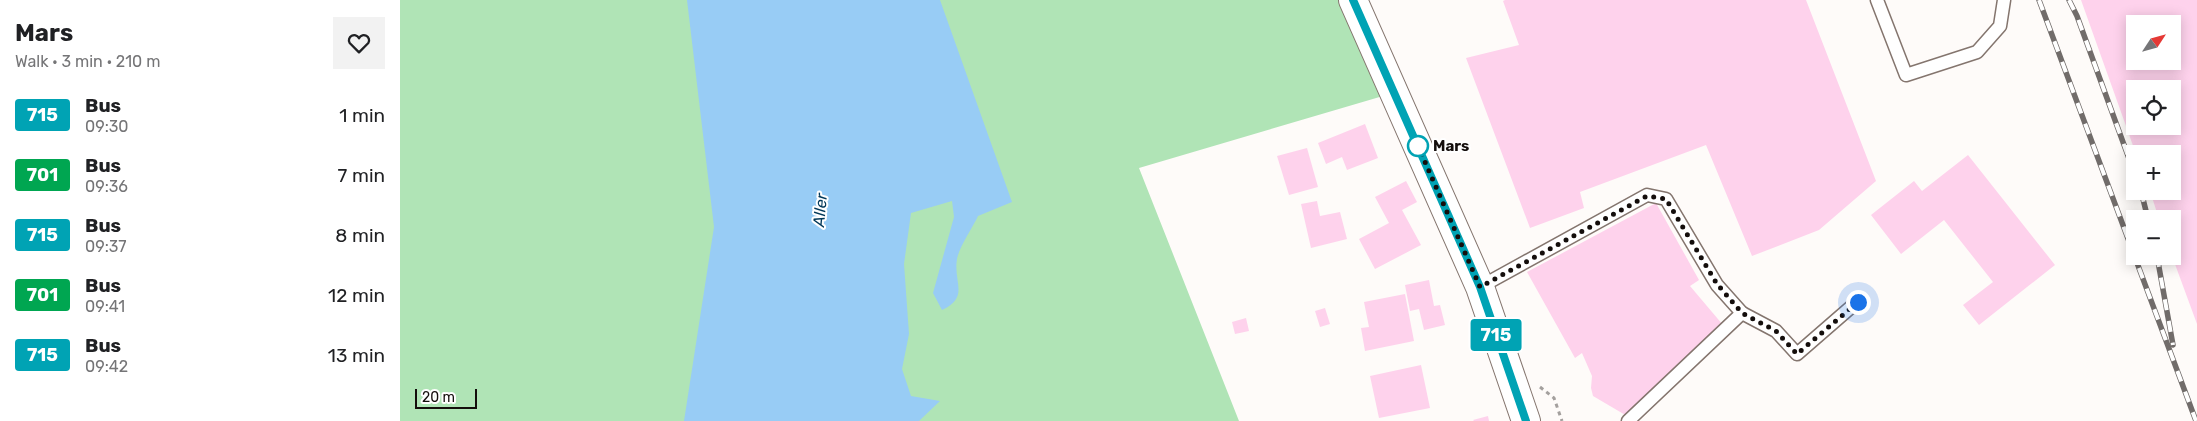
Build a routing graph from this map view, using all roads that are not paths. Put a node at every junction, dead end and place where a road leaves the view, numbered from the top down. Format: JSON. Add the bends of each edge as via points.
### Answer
{"nodes":[{"id":1,"x":1353,"y":0,"type":"edge"},
{"id":2,"x":1877,"y":0,"type":"edge"},
{"id":3,"x":2004,"y":0,"type":"edge"},
{"id":4,"x":1480,"y":287,"type":"junction"},
{"id":5,"x":1858,"y":302,"type":"dead end"},
{"id":6,"x":1742,"y":313,"type":"junction"},
{"id":7,"x":1526,"y":421,"type":"edge"},
{"id":8,"x":1628,"y":421,"type":"edge"}],
"edges":[{"from":1,"to":4,"type":"main road"},
{"from":2,"to":3,"type":"lane","via":[[1906,75],[1977,52],[2000,26]]},
{"from":4,"to":6,"type":"lane","via":[[1647,196],[1666,199],[1717,284]]},
{"from":4,"to":7,"type":"main road"},
{"from":5,"to":6,"type":"lane","via":[[1797,354],[1776,331]]},
{"from":6,"to":8,"type":"lane"}]}
